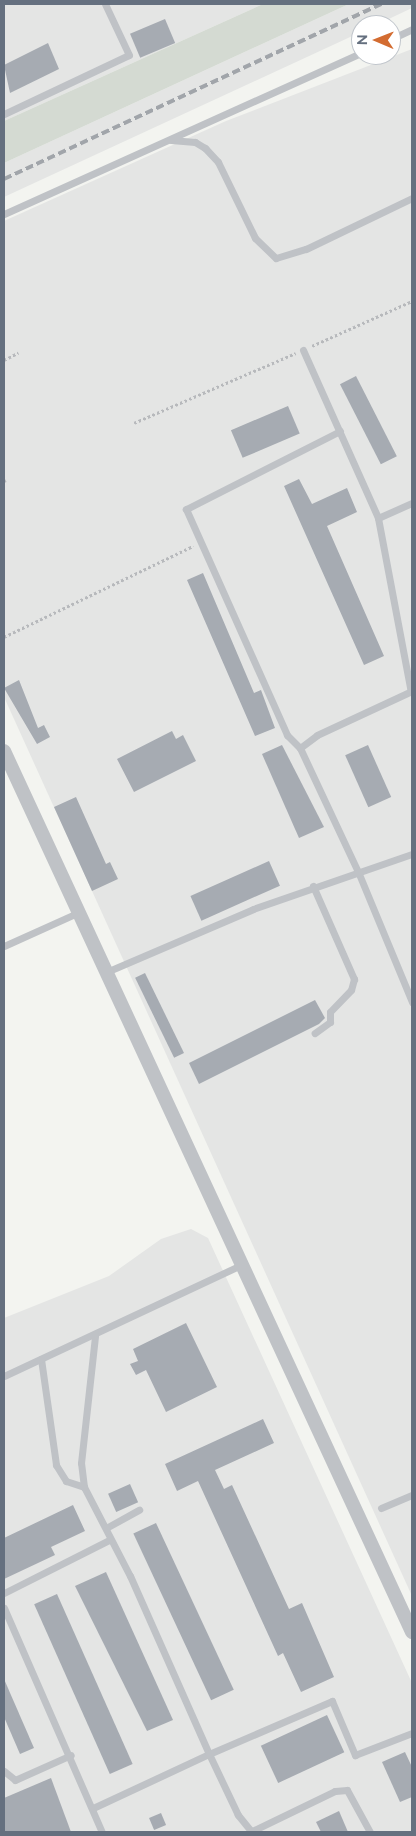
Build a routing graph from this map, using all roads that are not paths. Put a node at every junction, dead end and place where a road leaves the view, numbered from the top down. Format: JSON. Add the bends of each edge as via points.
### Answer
{"nodes":[{"id":1,"x":105,"y":4,"type":"edge"},
{"id":2,"x":351,"y":58,"type":"edge"},
{"id":3,"x":4,"y":114,"type":"edge"},
{"id":4,"x":168,"y":140,"type":"junction"},
{"id":5,"x":412,"y":198,"type":"edge"},
{"id":6,"x":4,"y":214,"type":"edge"},
{"id":7,"x":303,"y":350,"type":"road end"},
{"id":8,"x":340,"y":431,"type":"junction"},
{"id":9,"x":412,"y":503,"type":"edge"},
{"id":10,"x":378,"y":518,"type":"junction"},
{"id":11,"x":412,"y":691,"type":"edge"},
{"id":12,"x":300,"y":748,"type":"junction"},
{"id":13,"x":4,"y":751,"type":"edge"},
{"id":14,"x":412,"y":854,"type":"edge"},
{"id":15,"x":358,"y":874,"type":"junction"},
{"id":16,"x":313,"y":886,"type":"junction"},
{"id":17,"x":77,"y":914,"type":"junction"},
{"id":18,"x":4,"y":946,"type":"edge"},
{"id":19,"x":104,"y":973,"type":"junction"},
{"id":20,"x":412,"y":1002,"type":"edge"},
{"id":21,"x":315,"y":1034,"type":"dead end"},
{"id":22,"x":241,"y":1265,"type":"junction"},
{"id":23,"x":95,"y":1336,"type":"junction"},
{"id":24,"x":41,"y":1359,"type":"junction"},
{"id":25,"x":4,"y":1376,"type":"edge"},
{"id":26,"x":84,"y":1487,"type":"junction"},
{"id":27,"x":412,"y":1495,"type":"edge"},
{"id":28,"x":381,"y":1508,"type":"dead end"},
{"id":29,"x":139,"y":1510,"type":"dead end"},
{"id":30,"x":106,"y":1528,"type":"junction"},
{"id":31,"x":109,"y":1540,"type":"junction"},
{"id":32,"x":4,"y":1593,"type":"edge"},
{"id":33,"x":4,"y":1608,"type":"edge"},
{"id":34,"x":412,"y":1632,"type":"edge"},
{"id":35,"x":412,"y":1733,"type":"edge"},
{"id":36,"x":71,"y":1754,"type":"junction"},
{"id":37,"x":209,"y":1754,"type":"junction"},
{"id":38,"x":4,"y":1771,"type":"edge"},
{"id":39,"x":93,"y":1808,"type":"junction"},
{"id":40,"x":102,"y":1832,"type":"edge"},
{"id":41,"x":250,"y":1832,"type":"edge"},
{"id":42,"x":370,"y":1832,"type":"edge"}],
"edges":[{"from":1,"to":3,"type":"lane","via":[[129,55]]},
{"from":2,"to":4,"type":"lane"},
{"from":4,"to":5,"type":"lane","via":[[196,142],[218,162],[255,238],[276,258],[306,249]]},
{"from":4,"to":6,"type":"lane"},
{"from":7,"to":8,"type":"lane"},
{"from":8,"to":10,"type":"lane"},
{"from":8,"to":12,"type":"lane","via":[[186,509],[287,735]]},
{"from":9,"to":10,"type":"lane"},
{"from":10,"to":11,"type":"lane"},
{"from":11,"to":12,"type":"lane","via":[[317,734]]},
{"from":12,"to":15,"type":"lane"},
{"from":13,"to":17,"type":"street"},
{"from":14,"to":15,"type":"lane"},
{"from":15,"to":16,"type":"lane"},
{"from":15,"to":20,"type":"lane"},
{"from":16,"to":19,"type":"lane","via":[[194,937],[165,943]]},
{"from":16,"to":21,"type":"lane","via":[[354,979],[351,990],[330,1012],[330,1022]]},
{"from":17,"to":18,"type":"lane"},
{"from":17,"to":19,"type":"street"},
{"from":19,"to":22,"type":"street"},
{"from":22,"to":23,"type":"lane"},
{"from":22,"to":34,"type":"street"},
{"from":23,"to":24,"type":"lane"},
{"from":23,"to":26,"type":"lane","via":[[81,1463]]},
{"from":24,"to":25,"type":"lane"},
{"from":24,"to":26,"type":"lane","via":[[56,1465],[66,1481]]},
{"from":26,"to":30,"type":"lane"},
{"from":27,"to":28,"type":"lane"},
{"from":29,"to":30,"type":"lane"},
{"from":30,"to":31,"type":"lane"},
{"from":31,"to":32,"type":"lane"},
{"from":31,"to":37,"type":"lane","via":[[130,1576]]},
{"from":33,"to":36,"type":"lane"},
{"from":35,"to":37,"type":"lane","via":[[355,1755],[332,1701]]},
{"from":36,"to":38,"type":"lane","via":[[15,1780]]},
{"from":36,"to":39,"type":"lane"},
{"from":37,"to":39,"type":"lane"},
{"from":37,"to":41,"type":"lane","via":[[238,1815]]},
{"from":39,"to":40,"type":"lane"},
{"from":41,"to":42,"type":"lane","via":[[335,1790],[348,1790]]}]}
